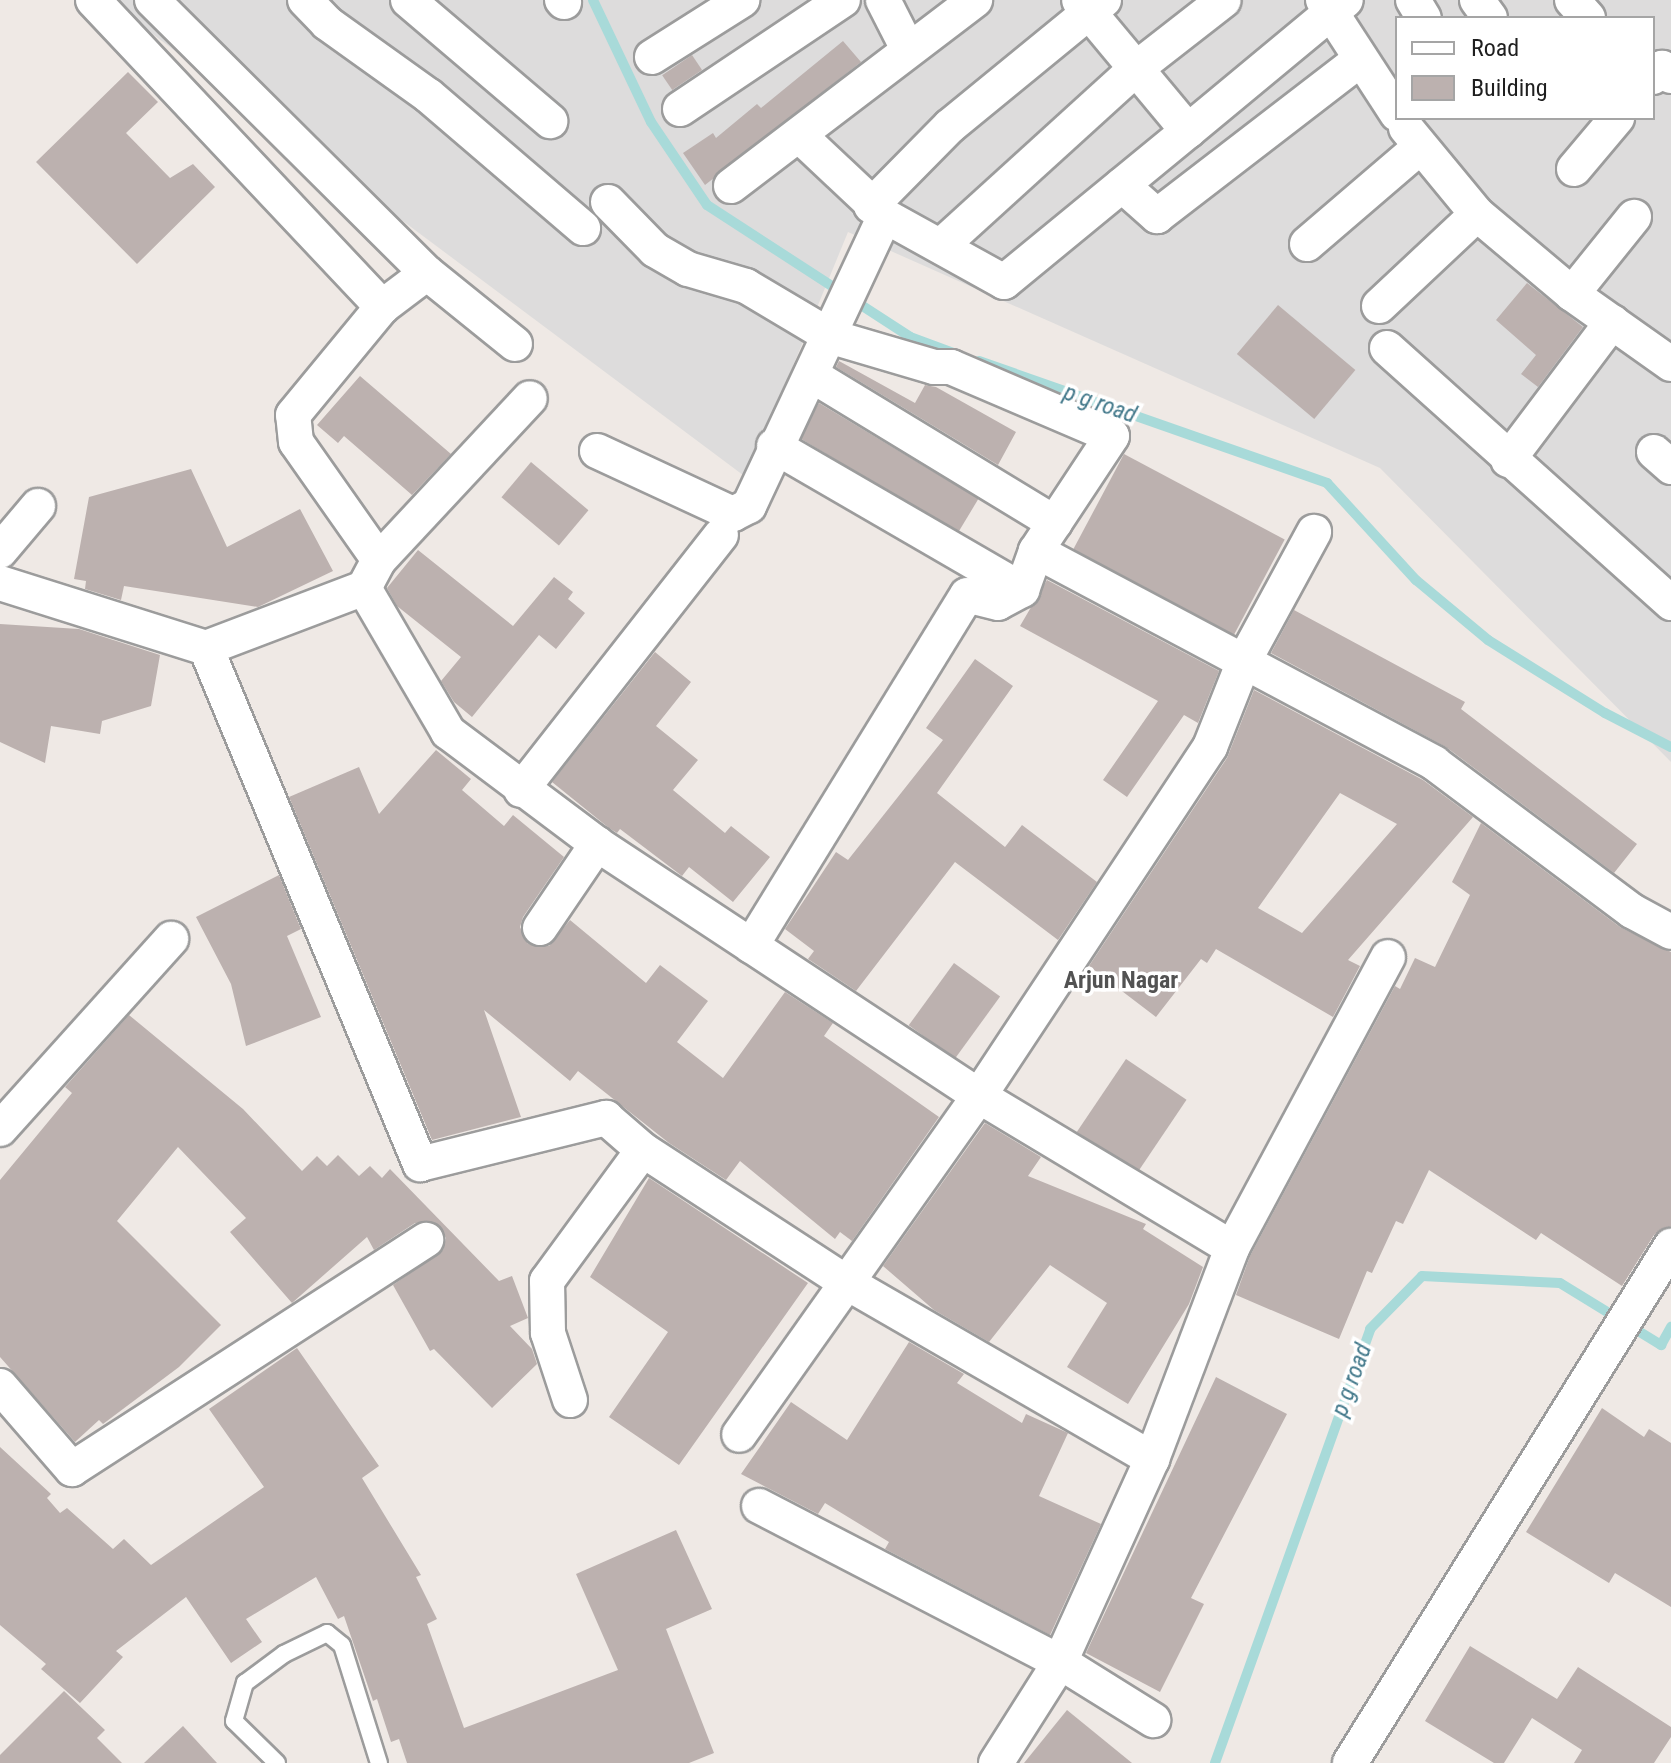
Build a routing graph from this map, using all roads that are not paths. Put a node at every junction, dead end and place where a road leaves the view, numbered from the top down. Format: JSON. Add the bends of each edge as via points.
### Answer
{"nodes":[{"id":1,"x":93,"y":0,"type":"edge"},
{"id":2,"x":152,"y":0,"type":"edge"},
{"id":3,"x":305,"y":0,"type":"edge"},
{"id":4,"x":408,"y":0,"type":"edge"},
{"id":5,"x":742,"y":0,"type":"edge"},
{"id":6,"x":843,"y":0,"type":"edge"},
{"id":7,"x":883,"y":0,"type":"edge"},
{"id":8,"x":975,"y":0,"type":"edge"},
{"id":9,"x":1224,"y":0,"type":"edge"},
{"id":10,"x":1572,"y":0,"type":"edge"},
{"id":11,"x":1091,"y":4,"type":"edge"},
{"id":12,"x":1334,"y":4,"type":"edge"},
{"id":13,"x":1586,"y":16,"type":"edge"},
{"id":14,"x":908,"y":49,"type":"junction"},
{"id":15,"x":652,"y":57,"type":"dead end"},
{"id":16,"x":1361,"y":59,"type":"junction"},
{"id":17,"x":1133,"y":71,"type":"junction"},
{"id":18,"x":1655,"y":75,"type":"edge"},
{"id":19,"x":1671,"y":76,"type":"edge"},
{"id":20,"x":680,"y":109,"type":"dead end"},
{"id":21,"x":1395,"y":111,"type":"edge"},
{"id":22,"x":1401,"y":120,"type":"edge"},
{"id":23,"x":1615,"y":120,"type":"edge"},
{"id":24,"x":550,"y":121,"type":"dead end"},
{"id":25,"x":1188,"y":131,"type":"junction"},
{"id":26,"x":801,"y":137,"type":"junction"},
{"id":27,"x":1419,"y":148,"type":"junction"},
{"id":28,"x":1574,"y":169,"type":"dead end"},
{"id":29,"x":1122,"y":185,"type":"junction"},
{"id":30,"x":731,"y":186,"type":"dead end"},
{"id":31,"x":608,"y":202,"type":"dead end"},
{"id":32,"x":878,"y":211,"type":"junction"},
{"id":33,"x":1477,"y":214,"type":"junction"},
{"id":34,"x":1634,"y":217,"type":"dead end"},
{"id":35,"x":583,"y":228,"type":"dead end"},
{"id":36,"x":1307,"y":244,"type":"dead end"},
{"id":37,"x":941,"y":246,"type":"junction"},
{"id":38,"x":427,"y":273,"type":"junction"},
{"id":39,"x":1572,"y":294,"type":"junction"},
{"id":40,"x":1379,"y":306,"type":"dead end"},
{"id":41,"x":382,"y":307,"type":"junction"},
{"id":42,"x":1612,"y":322,"type":"junction"},
{"id":43,"x":834,"y":333,"type":"junction"},
{"id":44,"x":515,"y":344,"type":"dead end"},
{"id":45,"x":1387,"y":348,"type":"dead end"},
{"id":46,"x":1671,"y":364,"type":"edge"},
{"id":47,"x":813,"y":376,"type":"junction"},
{"id":48,"x":530,"y":398,"type":"dead end"},
{"id":49,"x":774,"y":446,"type":"junction"},
{"id":50,"x":597,"y":451,"type":"dead end"},
{"id":51,"x":1508,"y":460,"type":"junction"},
{"id":52,"x":38,"y":506,"type":"dead end"},
{"id":53,"x":1055,"y":523,"type":"junction"},
{"id":54,"x":1314,"y":532,"type":"dead end"},
{"id":55,"x":721,"y":535,"type":"dead end"},
{"id":56,"x":0,"y":551,"type":"edge"},
{"id":57,"x":1036,"y":551,"type":"junction"},
{"id":58,"x":372,"y":574,"type":"junction"},
{"id":59,"x":0,"y":583,"type":"edge"},
{"id":60,"x":1022,"y":590,"type":"junction"},
{"id":61,"x":1671,"y":603,"type":"edge"},
{"id":62,"x":206,"y":648,"type":"junction"},
{"id":63,"x":1244,"y":661,"type":"junction"},
{"id":64,"x":521,"y":790,"type":"junction"},
{"id":65,"x":597,"y":844,"type":"junction"},
{"id":66,"x":540,"y":928,"type":"dead end"},
{"id":67,"x":1671,"y":932,"type":"edge"},
{"id":68,"x":171,"y":939,"type":"dead end"},
{"id":69,"x":751,"y":946,"type":"junction"},
{"id":70,"x":1388,"y":957,"type":"dead end"},
{"id":71,"x":979,"y":1096,"type":"junction"},
{"id":72,"x":0,"y":1129,"type":"edge"},
{"id":73,"x":643,"y":1150,"type":"junction"},
{"id":74,"x":426,"y":1240,"type":"dead end"},
{"id":75,"x":1671,"y":1246,"type":"edge"},
{"id":76,"x":1232,"y":1248,"type":"junction"},
{"id":77,"x":844,"y":1281,"type":"junction"},
{"id":78,"x":0,"y":1386,"type":"edge"},
{"id":79,"x":570,"y":1400,"type":"dead end"},
{"id":80,"x":739,"y":1435,"type":"dead end"},
{"id":81,"x":1152,"y":1459,"type":"junction"},
{"id":82,"x":759,"y":1506,"type":"dead end"},
{"id":83,"x":1060,"y":1662,"type":"junction"},
{"id":84,"x":1153,"y":1720,"type":"dead end"},
{"id":85,"x":277,"y":1763,"type":"edge"},
{"id":86,"x":379,"y":1763,"type":"edge"},
{"id":87,"x":996,"y":1763,"type":"edge"},
{"id":88,"x":1350,"y":1763,"type":"edge"}],
"edges":[{"from":1,"to":41,"type":"street"},
{"from":2,"to":38,"type":"street"},
{"from":3,"to":35,"type":"street","via":[[327,23],[429,96]]},
{"from":4,"to":24,"type":"street"},
{"from":5,"to":15,"type":"street"},
{"from":6,"to":20,"type":"street"},
{"from":7,"to":14,"type":"street"},
{"from":8,"to":14,"type":"street"},
{"from":9,"to":17,"type":"street"},
{"from":10,"to":13,"type":"street"},
{"from":11,"to":17,"type":"street"},
{"from":11,"to":32,"type":"street","via":[[950,126]]},
{"from":12,"to":16,"type":"street"},
{"from":12,"to":25,"type":"street"},
{"from":14,"to":26,"type":"street"},
{"from":16,"to":21,"type":"street"},
{"from":16,"to":29,"type":"street","via":[[1157,216]]},
{"from":17,"to":25,"type":"street"},
{"from":17,"to":37,"type":"street"},
{"from":18,"to":19,"type":"street","via":[[1662,68]]},
{"from":22,"to":27,"type":"street"},
{"from":23,"to":28,"type":"street"},
{"from":25,"to":29,"type":"street"},
{"from":26,"to":30,"type":"street"},
{"from":26,"to":32,"type":"street"},
{"from":27,"to":33,"type":"street"},
{"from":27,"to":36,"type":"street"},
{"from":29,"to":37,"type":"street","via":[[1004,282]]},
{"from":31,"to":43,"type":"street","via":[[655,250],[688,269],[746,286]]},
{"from":32,"to":37,"type":"street"},
{"from":32,"to":43,"type":"street","via":[[866,258]]},
{"from":33,"to":39,"type":"street"},
{"from":33,"to":40,"type":"street"},
{"from":34,"to":39,"type":"street"},
{"from":38,"to":41,"type":"street"},
{"from":38,"to":44,"type":"street"},
{"from":39,"to":42,"type":"street"},
{"from":41,"to":58,"type":"street","via":[[293,415],[291,429]]},
{"from":42,"to":46,"type":"street"},
{"from":42,"to":51,"type":"street"},
{"from":43,"to":47,"type":"street"},
{"from":43,"to":53,"type":"street","via":[[934,367],[951,367],[1112,436]]},
{"from":45,"to":51,"type":"street"},
{"from":47,"to":49,"type":"street"},
{"from":47,"to":53,"type":"street"},
{"from":48,"to":58,"type":"street"},
{"from":49,"to":50,"type":"street","via":[[749,506],[733,514]]},
{"from":49,"to":60,"type":"street"},
{"from":51,"to":61,"type":"street"},
{"from":52,"to":56,"type":"street"},
{"from":53,"to":57,"type":"street"},
{"from":54,"to":63,"type":"street"},
{"from":55,"to":64,"type":"street"},
{"from":57,"to":60,"type":"street"},
{"from":57,"to":63,"type":"street"},
{"from":58,"to":62,"type":"street"},
{"from":58,"to":64,"type":"street","via":[[448,732]]},
{"from":59,"to":62,"type":"street"},
{"from":60,"to":69,"type":"street","via":[[998,603],[967,595]]},
{"from":62,"to":73,"type":"street","via":[[420,1164],[606,1118]]},
{"from":63,"to":67,"type":"street","via":[[1434,763],[1632,911]]},
{"from":63,"to":71,"type":"street","via":[[1210,747]]},
{"from":64,"to":65,"type":"street"},
{"from":65,"to":66,"type":"street"},
{"from":65,"to":69,"type":"street"},
{"from":68,"to":72,"type":"street"},
{"from":69,"to":71,"type":"street"},
{"from":70,"to":76,"type":"street"},
{"from":71,"to":76,"type":"street"},
{"from":71,"to":77,"type":"street"},
{"from":73,"to":77,"type":"street"},
{"from":73,"to":79,"type":"street","via":[[547,1281],[548,1333]]},
{"from":74,"to":78,"type":"street","via":[[72,1469]]},
{"from":75,"to":88,"type":"street"},
{"from":76,"to":81,"type":"street"},
{"from":77,"to":80,"type":"street"},
{"from":77,"to":81,"type":"street"},
{"from":81,"to":83,"type":"street"},
{"from":82,"to":83,"type":"street"},
{"from":83,"to":84,"type":"street"},
{"from":83,"to":87,"type":"street"},
{"from":85,"to":86,"type":"lane","via":[[234,1721],[245,1683],[284,1654],[327,1633],[342,1645]]}]}
